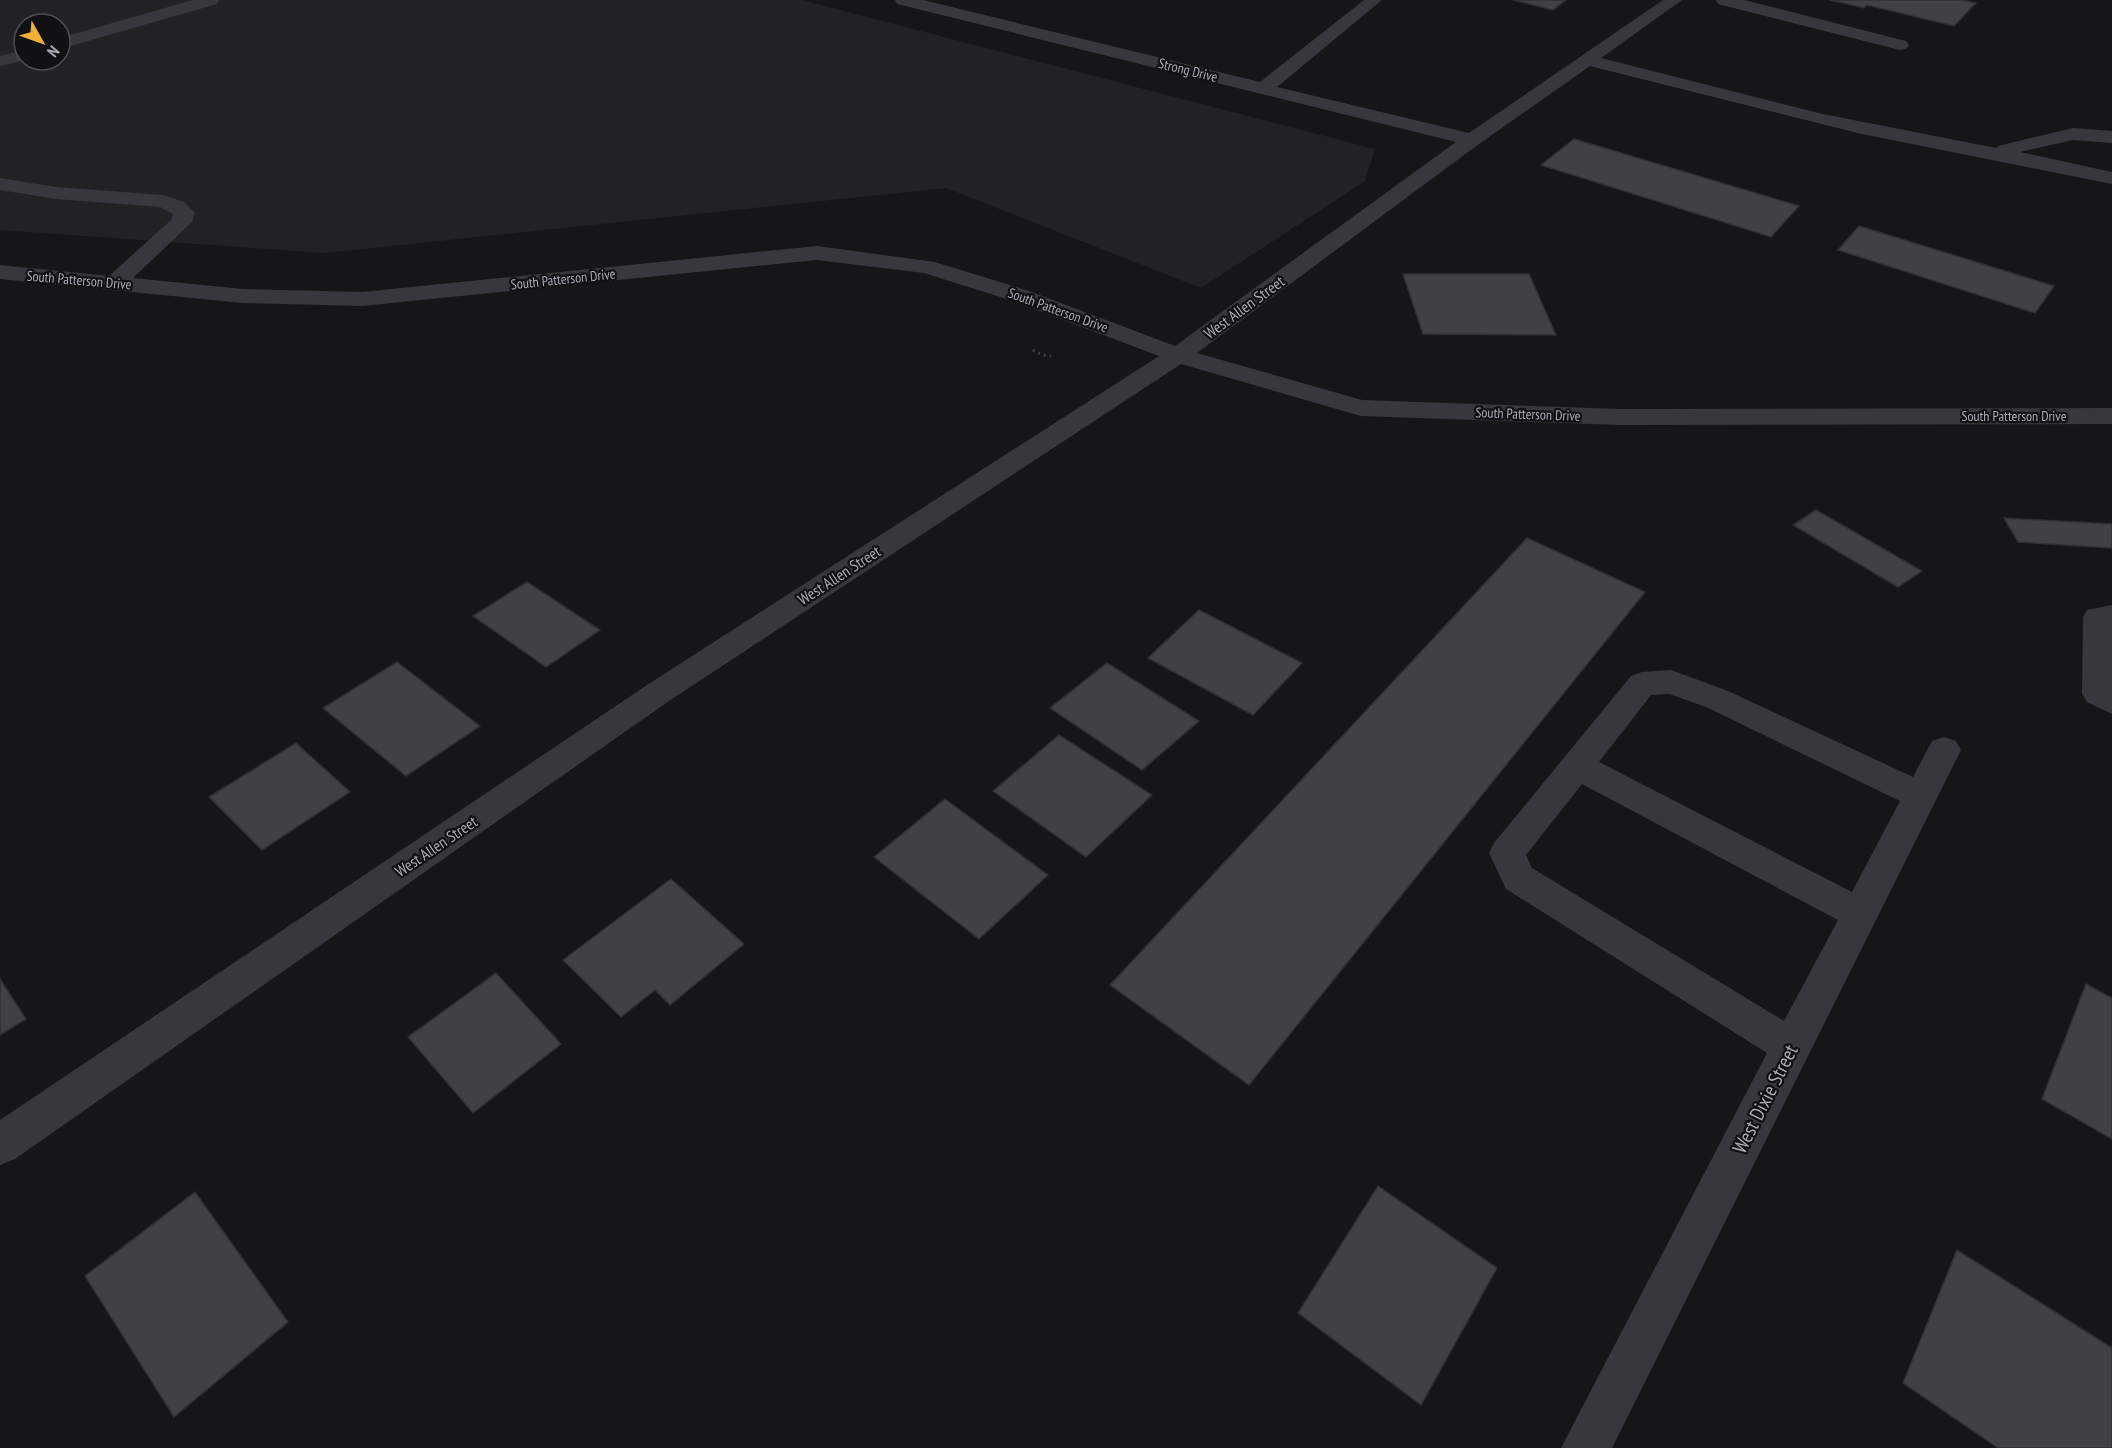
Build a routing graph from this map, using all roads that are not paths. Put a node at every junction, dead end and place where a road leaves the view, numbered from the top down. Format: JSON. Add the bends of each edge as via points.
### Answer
{"nodes":[{"id":1,"x":211,"y":0,"type":"edge"},
{"id":2,"x":903,"y":0,"type":"edge"},
{"id":3,"x":1374,"y":0,"type":"edge"},
{"id":4,"x":1674,"y":0,"type":"edge"},
{"id":5,"x":1724,"y":0,"type":"edge"},
{"id":6,"x":72,"y":41,"type":"edge"},
{"id":7,"x":1900,"y":45,"type":"dead end"},
{"id":8,"x":1587,"y":60,"type":"junction"},
{"id":9,"x":1263,"y":88,"type":"junction"},
{"id":10,"x":2112,"y":137,"type":"edge"},
{"id":11,"x":1472,"y":140,"type":"junction"},
{"id":12,"x":1991,"y":153,"type":"junction"},
{"id":13,"x":2112,"y":178,"type":"edge"},
{"id":14,"x":0,"y":184,"type":"edge"},
{"id":15,"x":56,"y":193,"type":"junction"},
{"id":16,"x":0,"y":195,"type":"edge"},
{"id":17,"x":0,"y":272,"type":"edge"},
{"id":18,"x":115,"y":283,"type":"junction"},
{"id":19,"x":1179,"y":355,"type":"junction"},
{"id":20,"x":2112,"y":416,"type":"edge"},
{"id":21,"x":2112,"y":616,"type":"edge"},
{"id":22,"x":2112,"y":702,"type":"edge"},
{"id":23,"x":1944,"y":750,"type":"dead end"},
{"id":24,"x":1575,"y":765,"type":"junction"},
{"id":25,"x":1921,"y":796,"type":"junction"},
{"id":26,"x":1860,"y":914,"type":"junction"},
{"id":27,"x":1792,"y":1047,"type":"junction"},
{"id":28,"x":0,"y":1145,"type":"edge"},
{"id":29,"x":1586,"y":1448,"type":"edge"}],
"edges":[{"from":1,"to":6,"type":"street"},
{"from":2,"to":9,"type":"street","name":"Strong Drive"},
{"from":3,"to":9,"type":"street"},
{"from":4,"to":8,"type":"street","name":"West Allen Street"},
{"from":5,"to":7,"type":"street"},
{"from":8,"to":11,"type":"street","name":"West Allen Street"},
{"from":8,"to":12,"type":"street","via":[[1739,101]]},
{"from":9,"to":11,"type":"street","name":"Strong Drive"},
{"from":10,"to":12,"type":"street","via":[[2073,134]]},
{"from":11,"to":19,"type":"street","name":"West Allen Street"},
{"from":12,"to":13,"type":"street"},
{"from":14,"to":15,"type":"street"},
{"from":15,"to":16,"type":"street"},
{"from":15,"to":18,"type":"street","via":[[163,201],[184,213],[169,235]]},
{"from":17,"to":18,"type":"street","name":"South Patterson Drive"},
{"from":18,"to":19,"type":"street","name":"South Patterson Drive","via":[[243,296],[362,299],[817,253],[927,267],[1021,296]]},
{"from":19,"to":20,"type":"street","name":"South Patterson Drive","via":[[1361,408],[1621,417]]},
{"from":19,"to":28,"type":"street","name":"West Allen Street","via":[[658,693]]},
{"from":21,"to":22,"type":"street","via":[[2098,617],[2098,694]]},
{"from":23,"to":25,"type":"street","name":"West Dixie Street"},
{"from":24,"to":25,"type":"street","via":[[1642,684],[1671,682],[1717,699]]},
{"from":24,"to":26,"type":"street"},
{"from":24,"to":27,"type":"street","via":[[1507,853],[1519,878]]},
{"from":25,"to":26,"type":"street","name":"West Dixie Street"},
{"from":26,"to":27,"type":"street","name":"West Dixie Street"},
{"from":27,"to":29,"type":"street","name":"West Dixie Street"}]}
